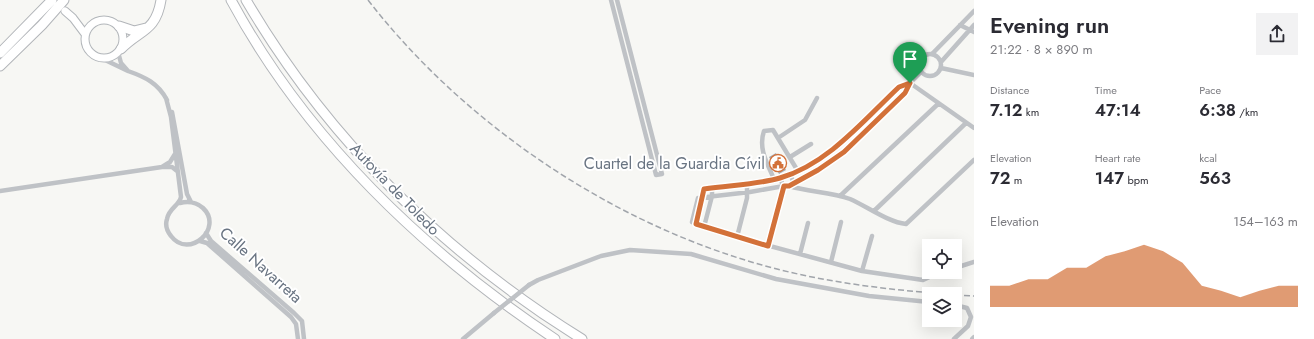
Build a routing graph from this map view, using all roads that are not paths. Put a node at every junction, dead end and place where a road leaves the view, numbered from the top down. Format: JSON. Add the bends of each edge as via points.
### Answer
{"nodes":[{"id":1,"x":52,"y":0,"type":"edge"},
{"id":2,"x":64,"y":0,"type":"edge"},
{"id":3,"x":161,"y":0,"type":"edge"},
{"id":4,"x":231,"y":0,"type":"edge"},
{"id":5,"x":611,"y":0,"type":"edge"},
{"id":6,"x":617,"y":0,"type":"edge"},
{"id":7,"x":248,"y":1,"type":"edge"},
{"id":8,"x":65,"y":11,"type":"dead end"},
{"id":9,"x":974,"y":11,"type":"edge"},
{"id":10,"x":73,"y":18,"type":"junction"},
{"id":11,"x":93,"y":23,"type":"junction"},
{"id":12,"x":974,"y":24,"type":"edge"},
{"id":13,"x":151,"y":25,"type":"junction"},
{"id":14,"x":960,"y":25,"type":"junction"},
{"id":15,"x":119,"y":26,"type":"junction"},
{"id":16,"x":969,"y":30,"type":"junction"},
{"id":17,"x":974,"y":32,"type":"edge"},
{"id":18,"x":85,"y":34,"type":"junction"},
{"id":19,"x":120,"y":50,"type":"junction"},
{"id":20,"x":0,"y":53,"type":"edge"},
{"id":21,"x":932,"y":54,"type":"junction"},
{"id":22,"x":103,"y":59,"type":"junction"},
{"id":23,"x":941,"y":62,"type":"junction"},
{"id":24,"x":0,"y":66,"type":"edge"},
{"id":25,"x":940,"y":68,"type":"junction"},
{"id":26,"x":128,"y":70,"type":"junction"},
{"id":27,"x":921,"y":72,"type":"junction"},
{"id":28,"x":974,"y":75,"type":"edge"},
{"id":29,"x":910,"y":83,"type":"junction"},
{"id":30,"x":166,"y":98,"type":"junction"},
{"id":31,"x":817,"y":98,"type":"dead end"},
{"id":32,"x":938,"y":104,"type":"junction"},
{"id":33,"x":966,"y":122,"type":"junction"},
{"id":34,"x":974,"y":128,"type":"edge"},
{"id":35,"x":778,"y":138,"type":"junction"},
{"id":36,"x":810,"y":144,"type":"dead end"},
{"id":37,"x":175,"y":154,"type":"junction"},
{"id":38,"x":790,"y":157,"type":"junction"},
{"id":39,"x":974,"y":160,"type":"edge"},
{"id":40,"x":162,"y":166,"type":"junction"},
{"id":41,"x":796,"y":168,"type":"dead end"},
{"id":42,"x":178,"y":171,"type":"junction"},
{"id":43,"x":789,"y":175,"type":"junction"},
{"id":44,"x":782,"y":178,"type":"junction"},
{"id":45,"x":774,"y":179,"type":"junction"},
{"id":46,"x":747,"y":184,"type":"junction"},
{"id":47,"x":789,"y":185,"type":"junction"},
{"id":48,"x":712,"y":188,"type":"junction"},
{"id":49,"x":0,"y":191,"type":"edge"},
{"id":50,"x":748,"y":193,"type":"junction"},
{"id":51,"x":712,"y":196,"type":"junction"},
{"id":52,"x":840,"y":196,"type":"junction"},
{"id":53,"x":701,"y":197,"type":"junction"},
{"id":54,"x":191,"y":202,"type":"junction"},
{"id":55,"x":180,"y":203,"type":"junction"},
{"id":56,"x":875,"y":210,"type":"junction"},
{"id":57,"x":841,"y":222,"type":"dead end"},
{"id":58,"x":808,"y":223,"type":"dead end"},
{"id":59,"x":704,"y":227,"type":"junction"},
{"id":60,"x":206,"y":233,"type":"junction"},
{"id":61,"x":872,"y":236,"type":"dead end"},
{"id":62,"x":737,"y":237,"type":"junction"},
{"id":63,"x":200,"y":241,"type":"junction"},
{"id":64,"x":768,"y":246,"type":"junction"},
{"id":65,"x":800,"y":254,"type":"junction"},
{"id":66,"x":831,"y":262,"type":"junction"},
{"id":67,"x":974,"y":262,"type":"edge"},
{"id":68,"x":962,"y":266,"type":"edge"},
{"id":69,"x":862,"y":271,"type":"junction"},
{"id":70,"x":925,"y":279,"type":"edge"},
{"id":71,"x":922,"y":301,"type":"edge"},
{"id":72,"x":962,"y":307,"type":"edge"},
{"id":73,"x":298,"y":339,"type":"edge"},
{"id":74,"x":304,"y":339,"type":"edge"},
{"id":75,"x":463,"y":339,"type":"edge"},
{"id":76,"x":555,"y":339,"type":"edge"},
{"id":77,"x":582,"y":339,"type":"edge"},
{"id":78,"x":954,"y":339,"type":"edge"}],
"edges":[{"from":1,"to":20,"type":"highway"},
{"from":2,"to":24,"type":"highway"},
{"from":3,"to":13,"type":"highway"},
{"from":4,"to":76,"type":"highway","name":"Autovía de Toledo","via":[[268,61],[306,113],[378,196],[435,250],[480,286]]},
{"from":5,"to":6,"type":"street","via":[[656,176],[662,174]]},
{"from":7,"to":77,"type":"highway","name":"Autovía de Toledo","via":[[286,62],[333,124],[390,187],[440,236],[481,269],[522,300]]},
{"from":8,"to":10,"type":"main road"},
{"from":9,"to":14,"type":"street"},
{"from":10,"to":11,"type":"main road"},
{"from":10,"to":18,"type":"main road"},
{"from":11,"to":15,"type":"main road","via":[[109,20]]},
{"from":11,"to":18,"type":"main road"},
{"from":12,"to":16,"type":"street"},
{"from":13,"to":15,"type":"highway","via":[[134,31]]},
{"from":13,"to":19,"type":"highway"},
{"from":14,"to":16,"type":"street"},
{"from":14,"to":21,"type":"street"},
{"from":15,"to":19,"type":"main road","via":[[123,37]]},
{"from":16,"to":17,"type":"street"},
{"from":16,"to":23,"type":"street"},
{"from":18,"to":22,"type":"main road","via":[[84,40],[88,51]]},
{"from":19,"to":22,"type":"main road"},
{"from":19,"to":26,"type":"street","via":[[121,64]]},
{"from":21,"to":23,"type":"street"},
{"from":21,"to":27,"type":"street","via":[[921,58],[918,66]]},
{"from":22,"to":26,"type":"street"},
{"from":23,"to":25,"type":"street"},
{"from":25,"to":27,"type":"street","via":[[933,76],[925,76]]},
{"from":25,"to":28,"type":"street"},
{"from":26,"to":30,"type":"street","via":[[150,80]]},
{"from":27,"to":29,"type":"street"},
{"from":29,"to":32,"type":"street"},
{"from":29,"to":43,"type":"street","via":[[899,87],[829,153]]},
{"from":29,"to":47,"type":"street","via":[[905,93],[844,152],[818,170]]},
{"from":30,"to":37,"type":"street"},
{"from":30,"to":54,"type":"street","via":[[174,115],[186,194]]},
{"from":31,"to":35,"type":"street","via":[[805,120]]},
{"from":32,"to":33,"type":"street"},
{"from":32,"to":52,"type":"street"},
{"from":33,"to":34,"type":"street"},
{"from":33,"to":56,"type":"street"},
{"from":35,"to":38,"type":"street"},
{"from":35,"to":45,"type":"street","via":[[773,130],[764,131],[761,144]]},
{"from":36,"to":38,"type":"street"},
{"from":37,"to":40,"type":"street","via":[[170,162]]},
{"from":37,"to":42,"type":"street"},
{"from":38,"to":41,"type":"street"},
{"from":39,"to":56,"type":"street","via":[[906,224],[895,223]]},
{"from":40,"to":42,"type":"street","via":[[172,167]]},
{"from":40,"to":49,"type":"street"},
{"from":42,"to":55,"type":"street"},
{"from":43,"to":44,"type":"street"},
{"from":43,"to":47,"type":"street","via":[[792,178]]},
{"from":44,"to":45,"type":"street"},
{"from":44,"to":47,"type":"street","via":[[781,182]]},
{"from":45,"to":46,"type":"street"},
{"from":46,"to":48,"type":"street"},
{"from":46,"to":50,"type":"street"},
{"from":47,"to":50,"type":"street"},
{"from":47,"to":52,"type":"street"},
{"from":47,"to":64,"type":"street"},
{"from":48,"to":51,"type":"street"},
{"from":48,"to":53,"type":"street","via":[[704,189]]},
{"from":50,"to":51,"type":"street"},
{"from":50,"to":62,"type":"street"},
{"from":51,"to":53,"type":"street"},
{"from":51,"to":59,"type":"street"},
{"from":52,"to":56,"type":"street"},
{"from":53,"to":59,"type":"street","via":[[696,224]]},
{"from":54,"to":55,"type":"street"},
{"from":54,"to":60,"type":"street","via":[[198,204],[207,214],[209,222]]},
{"from":55,"to":63,"type":"street","via":[[166,219],[169,234],[173,239],[186,245]]},
{"from":57,"to":66,"type":"street"},
{"from":58,"to":65,"type":"street"},
{"from":59,"to":62,"type":"street"},
{"from":60,"to":63,"type":"street"},
{"from":60,"to":74,"type":"street","name":"Calle Navarreta","via":[[211,241],[294,312],[302,321]]},
{"from":61,"to":69,"type":"street"},
{"from":62,"to":64,"type":"street"},
{"from":63,"to":73,"type":"street","name":"Calle Navarreta","via":[[207,243],[291,317],[296,324]]},
{"from":64,"to":65,"type":"street"},
{"from":65,"to":66,"type":"street"},
{"from":66,"to":69,"type":"street"},
{"from":67,"to":68,"type":"street"},
{"from":69,"to":70,"type":"street"},
{"from":71,"to":75,"type":"street","bridge":true,"via":[[869,296],[776,279],[691,254],[630,250],[601,256],[538,280]]},
{"from":72,"to":78,"type":"street","via":[[967,308],[971,317],[968,326]]}]}
